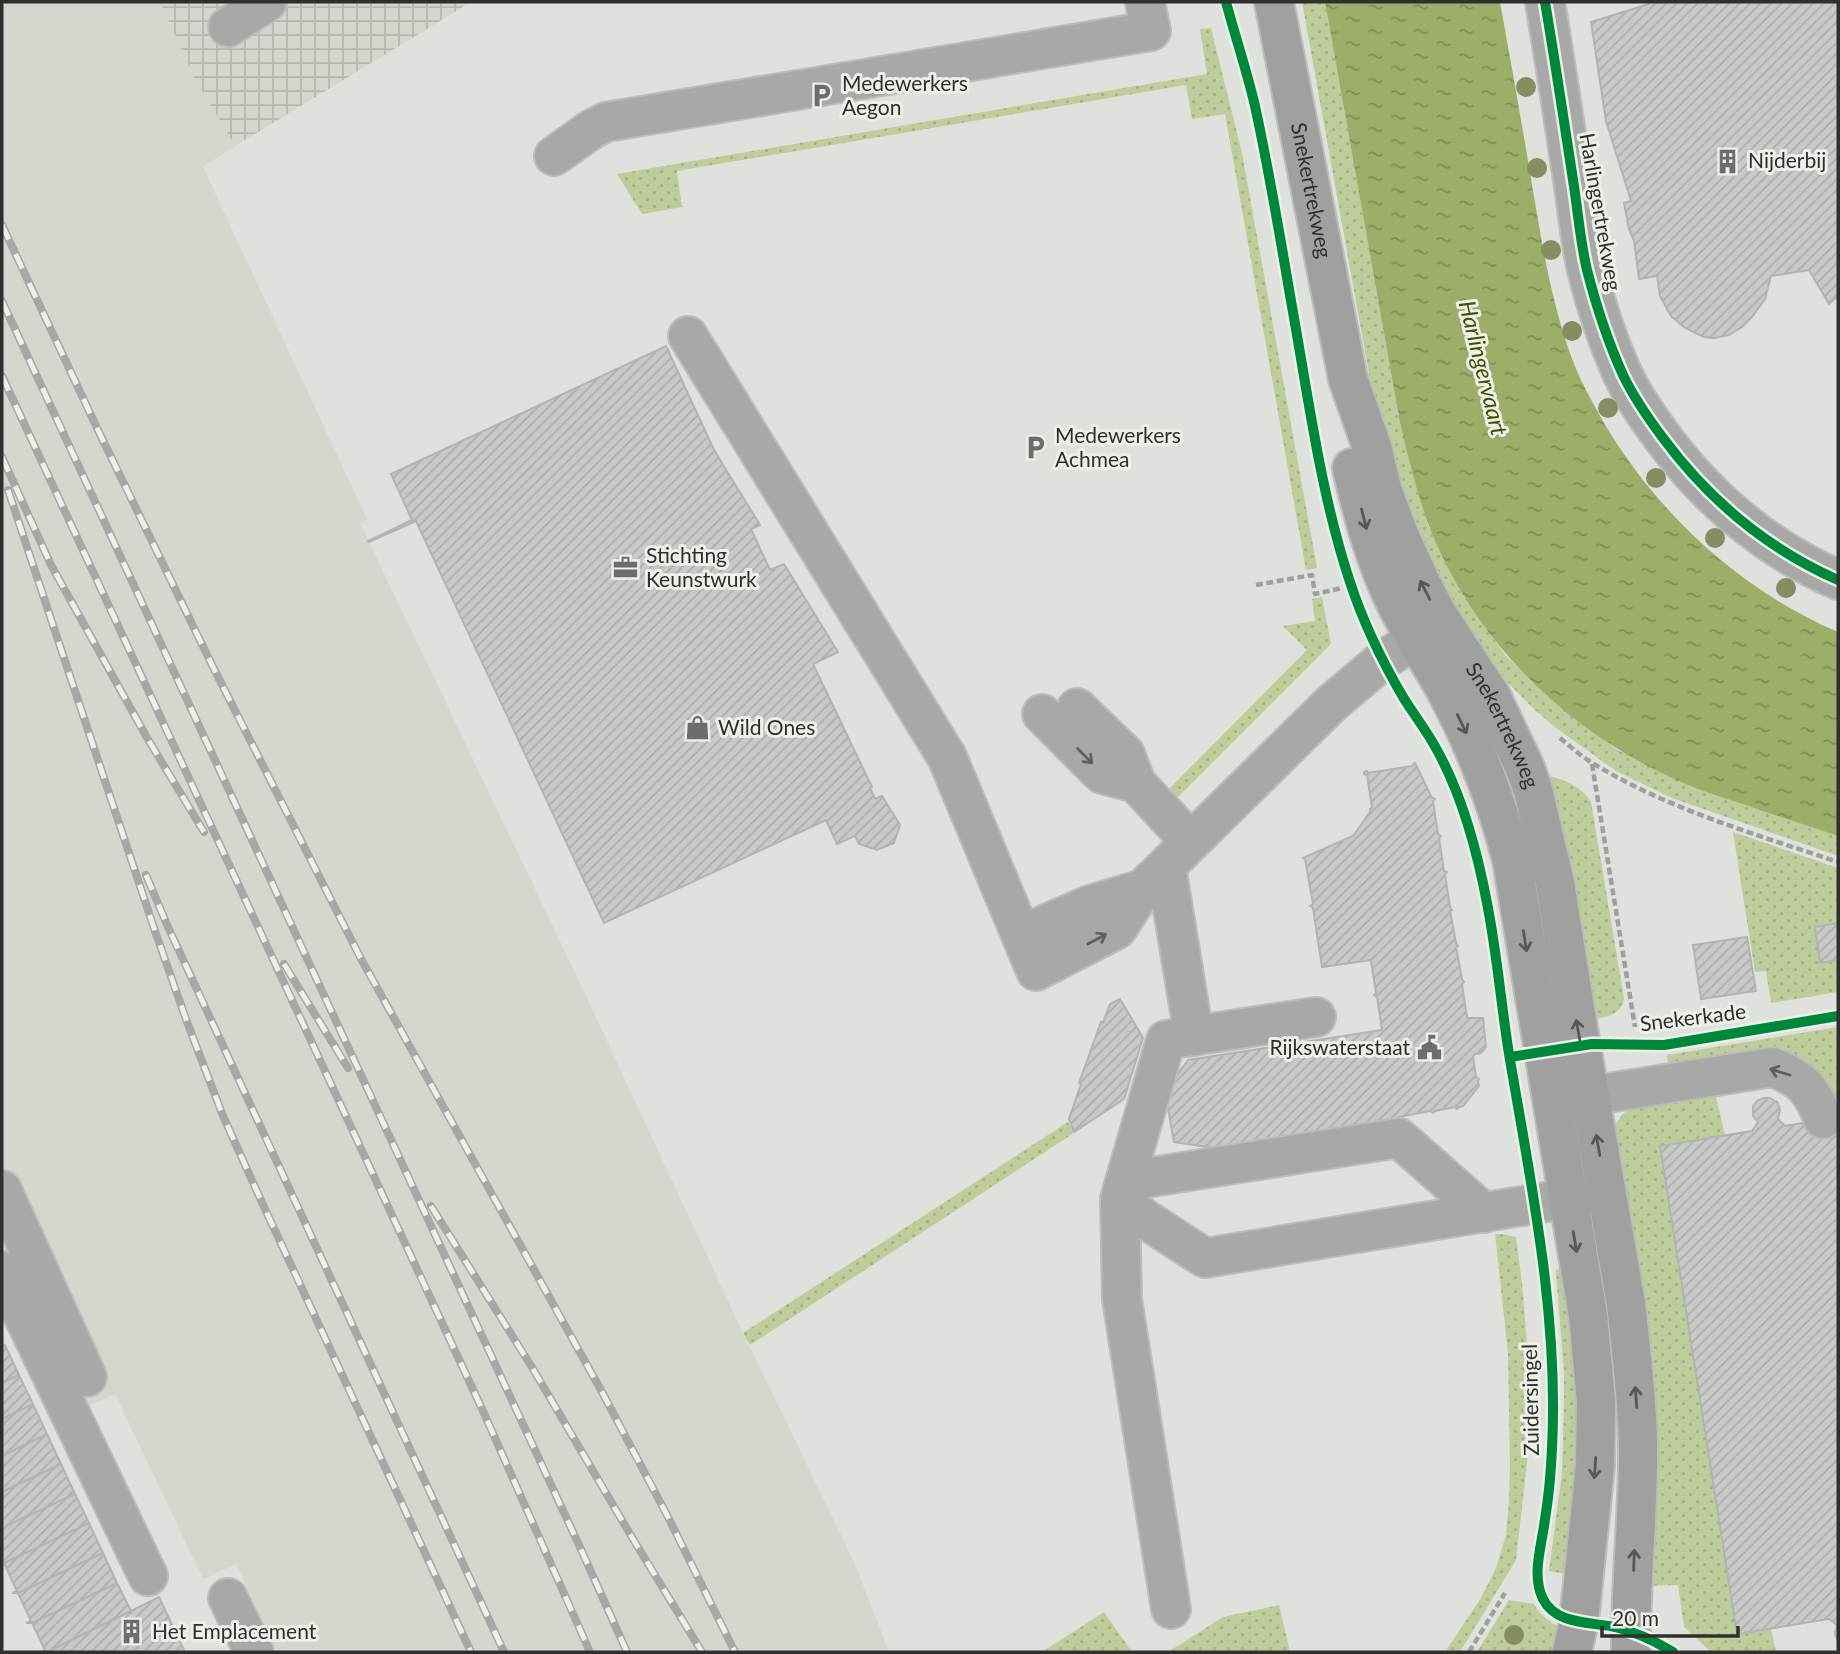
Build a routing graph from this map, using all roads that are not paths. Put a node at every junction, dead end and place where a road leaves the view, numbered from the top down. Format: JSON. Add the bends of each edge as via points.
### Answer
{"nodes":[{"id":1,"x":267,"y":2,"type":"edge"},
{"id":2,"x":1145,"y":2,"type":"edge"},
{"id":3,"x":1274,"y":2,"type":"edge"},
{"id":4,"x":1545,"y":2,"type":"edge"},
{"id":5,"x":228,"y":27,"type":"dead end"},
{"id":6,"x":554,"y":156,"type":"dead end"},
{"id":7,"x":688,"y":336,"type":"dead end"},
{"id":8,"x":1838,"y":580,"type":"edge"},
{"id":9,"x":1429,"y":631,"type":"junction"},
{"id":10,"x":1060,"y":711,"type":"dead end"},
{"id":11,"x":1166,"y":866,"type":"junction"},
{"id":12,"x":1021,"y":935,"type":"junction"},
{"id":13,"x":1316,"y":1017,"type":"dead end"},
{"id":14,"x":1194,"y":1036,"type":"junction"},
{"id":15,"x":1571,"y":1099,"type":"junction"},
{"id":16,"x":1823,"y":1119,"type":"dead end"},
{"id":17,"x":2,"y":1190,"type":"edge"},
{"id":18,"x":1123,"y":1190,"type":"junction"},
{"id":19,"x":1606,"y":1192,"type":"junction"},
{"id":20,"x":1568,"y":1199,"type":"junction"},
{"id":21,"x":1484,"y":1213,"type":"junction"},
{"id":22,"x":2,"y":1271,"type":"edge"},
{"id":23,"x":87,"y":1377,"type":"dead end"},
{"id":24,"x":148,"y":1576,"type":"dead end"},
{"id":25,"x":228,"y":1598,"type":"dead end"},
{"id":26,"x":1171,"y":1609,"type":"dead end"},
{"id":27,"x":254,"y":1652,"type":"edge"},
{"id":28,"x":1572,"y":1652,"type":"edge"},
{"id":29,"x":1631,"y":1652,"type":"edge"}],
"edges":[{"from":1,"to":5,"type":"street"},
{"from":2,"to":6,"type":"street","via":[[1150,30],[606,122]]},
{"from":3,"to":9,"type":"main road","name":"Snekertrekweg","via":[[1348,379],[1348,449],[1366,526],[1391,593]]},
{"from":4,"to":8,"type":"street","name":"Harlingertrekweg","via":[[1587,268],[1624,376],[1674,454],[1719,502],[1772,544]]},
{"from":7,"to":12,"type":"street","via":[[947,757]]},
{"from":9,"to":11,"type":"street","via":[[1383,660],[1332,703]]},
{"from":9,"to":15,"type":"main road","name":"Snekertrekweg","via":[[1449,696],[1502,819],[1537,1018]]},
{"from":10,"to":11,"type":"street","via":[[1102,774],[1136,783]]},
{"from":11,"to":12,"type":"street"},
{"from":12,"to":11,"type":"street","one_way":true,"via":[[1036,971],[1117,929]]},
{"from":11,"to":14,"type":"street"},
{"from":13,"to":14,"type":"street"},
{"from":14,"to":18,"type":"street","via":[[1166,1040]]},
{"from":16,"to":15,"type":"street","one_way":true,"via":[[1806,1086],[1773,1067]]},
{"from":19,"to":15,"type":"main road","one_way":true},
{"from":15,"to":20,"type":"main road"},
{"from":17,"to":23,"type":"street"},
{"from":18,"to":21,"type":"street","via":[[1142,1217],[1205,1258]]},
{"from":18,"to":21,"type":"street","via":[[1399,1138]]},
{"from":18,"to":26,"type":"street","via":[[1122,1299]]},
{"from":19,"to":20,"type":"street"},
{"from":29,"to":19,"type":"main road","one_way":true,"via":[[1636,1400],[1626,1304]]},
{"from":20,"to":21,"type":"street"},
{"from":20,"to":28,"type":"main road","one_way":true,"via":[[1588,1315],[1596,1401],[1595,1466]]},
{"from":22,"to":24,"type":"street"},
{"from":25,"to":27,"type":"street"}]}
